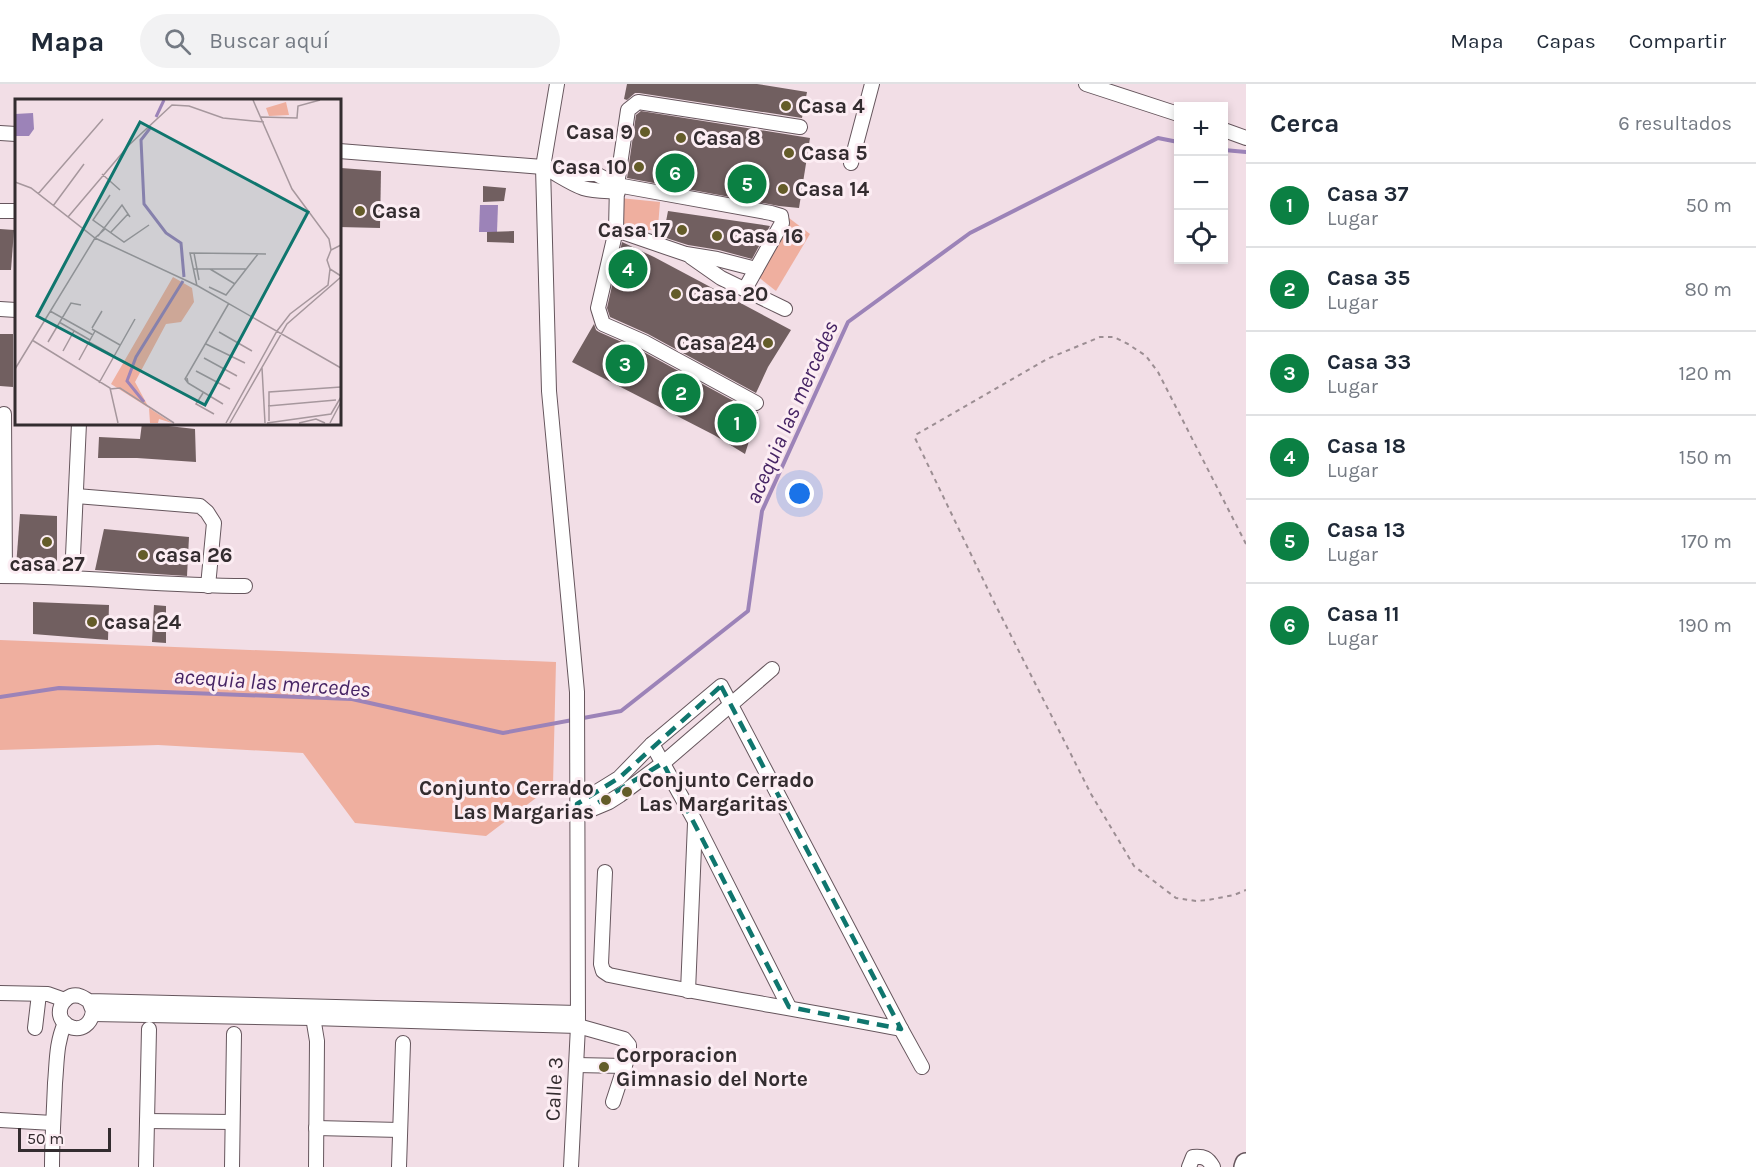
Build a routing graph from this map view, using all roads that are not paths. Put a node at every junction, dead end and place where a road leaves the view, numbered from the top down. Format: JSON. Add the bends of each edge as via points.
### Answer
{"nodes":[{"id":1,"x":557,"y":84,"type":"edge"},
{"id":2,"x":872,"y":84,"type":"edge"},
{"id":3,"x":1086,"y":84,"type":"edge"},
{"id":4,"x":1174,"y":112,"type":"edge"},
{"id":5,"x":800,"y":127,"type":"dead end"},
{"id":6,"x":1228,"y":131,"type":"edge"},
{"id":7,"x":0,"y":133,"type":"edge"},
{"id":8,"x":15,"y":134,"type":"edge"},
{"id":9,"x":1246,"y":138,"type":"edge"},
{"id":10,"x":340,"y":151,"type":"edge"},
{"id":11,"x":851,"y":163,"type":"dead end"},
{"id":12,"x":543,"y":167,"type":"junction"},
{"id":13,"x":617,"y":188,"type":"junction"},
{"id":14,"x":616,"y":230,"type":"junction"},
{"id":15,"x":686,"y":254,"type":"junction"},
{"id":16,"x":756,"y":269,"type":"junction"},
{"id":17,"x":745,"y":289,"type":"junction"},
{"id":18,"x":784,"y":309,"type":"dead end"},
{"id":19,"x":756,"y":403,"type":"dead end"},
{"id":20,"x":7,"y":414,"type":"edge"},
{"id":21,"x":79,"y":424,"type":"edge"},
{"id":22,"x":76,"y":496,"type":"junction"},
{"id":23,"x":3,"y":576,"type":"edge"},
{"id":24,"x":72,"y":578,"type":"junction"},
{"id":25,"x":207,"y":586,"type":"junction"},
{"id":26,"x":245,"y":586,"type":"dead end"},
{"id":27,"x":772,"y":669,"type":"dead end"},
{"id":28,"x":732,"y":704,"type":"junction"},
{"id":29,"x":652,"y":744,"type":"junction"},
{"id":30,"x":663,"y":763,"type":"junction"},
{"id":31,"x":577,"y":809,"type":"junction"},
{"id":32,"x":695,"y":820,"type":"junction"},
{"id":33,"x":605,"y":872,"type":"dead end"},
{"id":34,"x":688,"y":991,"type":"junction"},
{"id":35,"x":0,"y":993,"type":"edge"},
{"id":36,"x":39,"y":994,"type":"junction"},
{"id":37,"x":65,"y":1000,"type":"junction"},
{"id":38,"x":789,"y":1007,"type":"junction"},
{"id":39,"x":91,"y":1008,"type":"junction"},
{"id":40,"x":318,"y":1013,"type":"junction"},
{"id":41,"x":578,"y":1020,"type":"junction"},
{"id":42,"x":69,"y":1026,"type":"junction"},
{"id":43,"x":35,"y":1028,"type":"dead end"},
{"id":44,"x":149,"y":1029,"type":"dead end"},
{"id":45,"x":901,"y":1029,"type":"junction"},
{"id":46,"x":234,"y":1034,"type":"dead end"},
{"id":47,"x":403,"y":1043,"type":"dead end"},
{"id":48,"x":576,"y":1065,"type":"junction"},
{"id":49,"x":625,"y":1066,"type":"junction"},
{"id":50,"x":922,"y":1067,"type":"dead end"},
{"id":51,"x":613,"y":1102,"type":"dead end"},
{"id":52,"x":0,"y":1120,"type":"edge"},
{"id":53,"x":147,"y":1121,"type":"junction"},
{"id":54,"x":232,"y":1122,"type":"junction"},
{"id":55,"x":53,"y":1124,"type":"junction"},
{"id":56,"x":316,"y":1128,"type":"junction"},
{"id":57,"x":400,"y":1130,"type":"junction"},
{"id":58,"x":52,"y":1167,"type":"edge"},
{"id":59,"x":146,"y":1167,"type":"edge"},
{"id":60,"x":232,"y":1167,"type":"edge"},
{"id":61,"x":316,"y":1167,"type":"edge"},
{"id":62,"x":399,"y":1167,"type":"edge"},
{"id":63,"x":571,"y":1167,"type":"edge"},
{"id":64,"x":1189,"y":1167,"type":"edge"},
{"id":65,"x":1213,"y":1167,"type":"edge"}],
"edges":[{"from":1,"to":12,"type":"street","name":"Calle 3"},
{"from":2,"to":11,"type":"street"},
{"from":3,"to":4,"type":"street"},
{"from":5,"to":13,"type":"street","via":[[638,102],[628,110]]},
{"from":6,"to":9,"type":"street"},
{"from":7,"to":8,"type":"street"},
{"from":10,"to":12,"type":"street"},
{"from":12,"to":13,"type":"street","via":[[558,174],[596,174]]},
{"from":12,"to":31,"type":"street","name":"Calle 3","via":[[549,391],[577,692]]},
{"from":13,"to":14,"type":"street"},
{"from":13,"to":16,"type":"street","via":[[781,216],[782,223]]},
{"from":14,"to":15,"type":"street"},
{"from":14,"to":19,"type":"street","via":[[598,308],[603,324]]},
{"from":15,"to":16,"type":"street"},
{"from":15,"to":17,"type":"street"},
{"from":16,"to":17,"type":"street"},
{"from":17,"to":18,"type":"street"},
{"from":20,"to":23,"type":"street"},
{"from":21,"to":22,"type":"street"},
{"from":22,"to":24,"type":"street"},
{"from":22,"to":25,"type":"street","via":[[200,506],[214,523]]},
{"from":23,"to":24,"type":"street"},
{"from":24,"to":25,"type":"street"},
{"from":25,"to":26,"type":"street"},
{"from":27,"to":28,"type":"street"},
{"from":28,"to":29,"type":"street","via":[[721,686]]},
{"from":28,"to":30,"type":"street"},
{"from":28,"to":45,"type":"street"},
{"from":29,"to":30,"type":"street"},
{"from":29,"to":31,"type":"street","via":[[619,778]]},
{"from":30,"to":31,"type":"street","via":[[609,802]]},
{"from":30,"to":32,"type":"street"},
{"from":31,"to":41,"type":"street","name":"Calle 3"},
{"from":32,"to":34,"type":"street"},
{"from":32,"to":38,"type":"street"},
{"from":33,"to":34,"type":"street","via":[[603,970],[609,975]]},
{"from":34,"to":38,"type":"street"},
{"from":35,"to":36,"type":"street"},
{"from":36,"to":37,"type":"street"},
{"from":36,"to":43,"type":"street"},
{"from":37,"to":39,"type":"street","via":[[77,995]]},
{"from":37,"to":42,"type":"street","via":[[60,1012]]},
{"from":38,"to":45,"type":"street"},
{"from":39,"to":40,"type":"street"},
{"from":39,"to":42,"type":"street","via":[[86,1026]]},
{"from":40,"to":41,"type":"street"},
{"from":40,"to":56,"type":"street"},
{"from":41,"to":48,"type":"street","name":"Calle 3"},
{"from":41,"to":49,"type":"street","via":[[624,1039],[629,1045]]},
{"from":42,"to":55,"type":"street","via":[[58,1038]]},
{"from":44,"to":53,"type":"street"},
{"from":45,"to":50,"type":"street"},
{"from":46,"to":54,"type":"street"},
{"from":47,"to":57,"type":"street"},
{"from":48,"to":49,"type":"street"},
{"from":48,"to":63,"type":"street","name":"Calle 3"},
{"from":49,"to":51,"type":"street"},
{"from":52,"to":55,"type":"street"},
{"from":53,"to":54,"type":"street"},
{"from":53,"to":59,"type":"street"},
{"from":54,"to":60,"type":"street"},
{"from":55,"to":58,"type":"street"},
{"from":56,"to":57,"type":"street"},
{"from":56,"to":61,"type":"street"},
{"from":57,"to":62,"type":"street"},
{"from":64,"to":65,"type":"street","via":[[1193,1156],[1200,1156]]}]}
